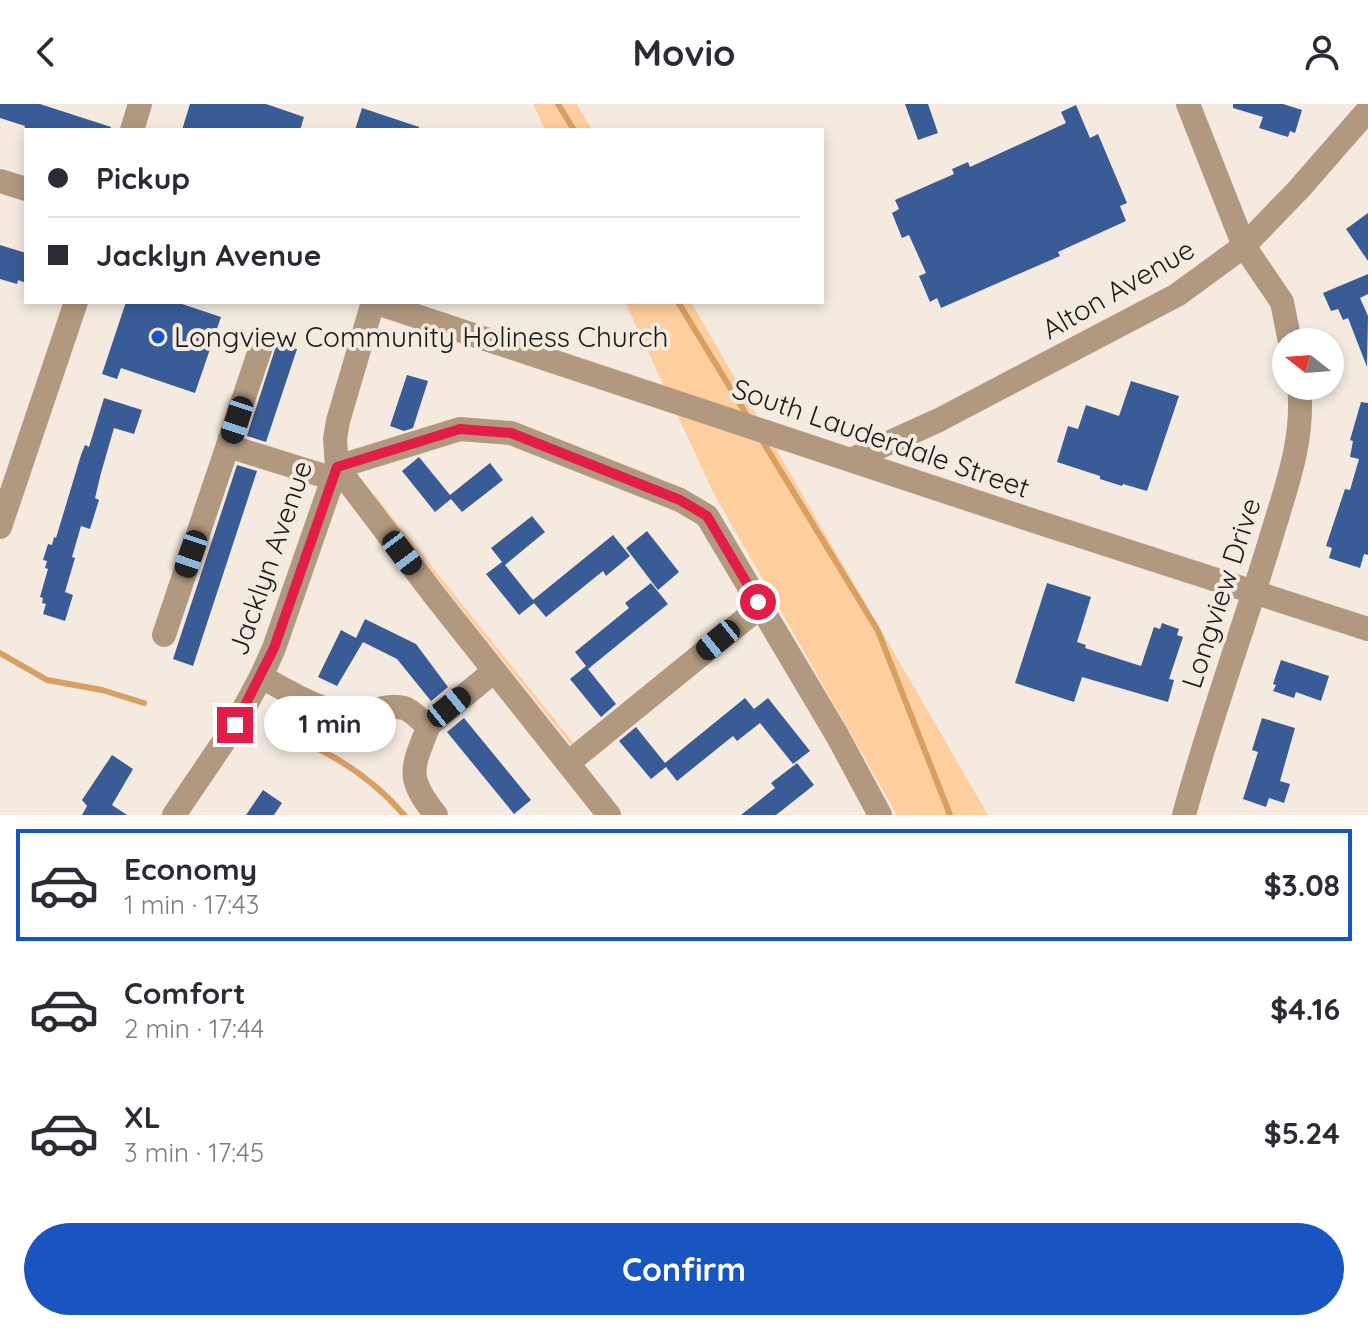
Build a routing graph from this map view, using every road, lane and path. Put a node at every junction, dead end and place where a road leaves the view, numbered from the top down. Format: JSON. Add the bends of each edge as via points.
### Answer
{"nodes":[{"id":1,"x":140,"y":104,"type":"edge"},
{"id":2,"x":1188,"y":104,"type":"edge"},
{"id":3,"x":1368,"y":110,"type":"edge"},
{"id":4,"x":133,"y":128,"type":"edge"},
{"id":5,"x":0,"y":181,"type":"edge"},
{"id":6,"x":24,"y":188,"type":"edge"},
{"id":7,"x":1244,"y":246,"type":"junction"},
{"id":8,"x":75,"y":304,"type":"edge"},
{"id":9,"x":373,"y":304,"type":"edge"},
{"id":10,"x":380,"y":304,"type":"edge"},
{"id":11,"x":1287,"y":328,"type":"edge"},
{"id":12,"x":263,"y":341,"type":"dead end"},
{"id":13,"x":1299,"y":400,"type":"edge"},
{"id":14,"x":228,"y":446,"type":"junction"},
{"id":15,"x":853,"y":459,"type":"junction"},
{"id":16,"x":335,"y":473,"type":"junction"},
{"id":17,"x":0,"y":527,"type":"edge"},
{"id":18,"x":1255,"y":592,"type":"junction"},
{"id":19,"x":761,"y":606,"type":"junction"},
{"id":20,"x":1368,"y":629,"type":"edge"},
{"id":21,"x":164,"y":635,"type":"dead end"},
{"id":22,"x":494,"y":671,"type":"junction"},
{"id":23,"x":261,"y":677,"type":"junction"},
{"id":24,"x":429,"y":725,"type":"junction"},
{"id":25,"x":568,"y":763,"type":"junction"},
{"id":26,"x":174,"y":815,"type":"edge"},
{"id":27,"x":436,"y":815,"type":"edge"},
{"id":28,"x":609,"y":815,"type":"edge"},
{"id":29,"x":880,"y":815,"type":"edge"},
{"id":30,"x":1184,"y":815,"type":"edge"}],
"edges":[{"from":1,"to":4,"type":"street"},
{"from":2,"to":7,"type":"street"},
{"from":3,"to":7,"type":"street","name":"Alton Avenue"},
{"from":5,"to":6,"type":"street"},
{"from":7,"to":11,"type":"street","via":[[1282,302]]},
{"from":7,"to":15,"type":"street","name":"Alton Avenue","via":[[1177,295]]},
{"from":8,"to":17,"type":"street"},
{"from":9,"to":16,"type":"street","name":"Jacklyn Avenue","via":[[340,411]]},
{"from":10,"to":15,"type":"street","name":"South Lauderdale Street"},
{"from":12,"to":14,"type":"street"},
{"from":13,"to":18,"type":"street","name":"Longview Drive","via":[[1297,449]]},
{"from":14,"to":16,"type":"street"},
{"from":14,"to":21,"type":"street"},
{"from":15,"to":18,"type":"street","name":"South Lauderdale Street"},
{"from":16,"to":19,"type":"street","via":[[460,429],[511,433],[680,500],[707,516]]},
{"from":16,"to":22,"type":"street"},
{"from":16,"to":23,"type":"street","name":"Jacklyn Avenue"},
{"from":18,"to":20,"type":"street","name":"South Lauderdale Street"},
{"from":18,"to":30,"type":"street","name":"Longview Drive"},
{"from":19,"to":25,"type":"street"},
{"from":19,"to":29,"type":"street"},
{"from":22,"to":24,"type":"street"},
{"from":22,"to":25,"type":"street"},
{"from":23,"to":24,"type":"street","via":[[346,714],[395,706],[407,708]]},
{"from":23,"to":26,"type":"street","name":"Jacklyn Avenue"},
{"from":24,"to":27,"type":"street","via":[[414,781]]},
{"from":25,"to":28,"type":"street"}]}
